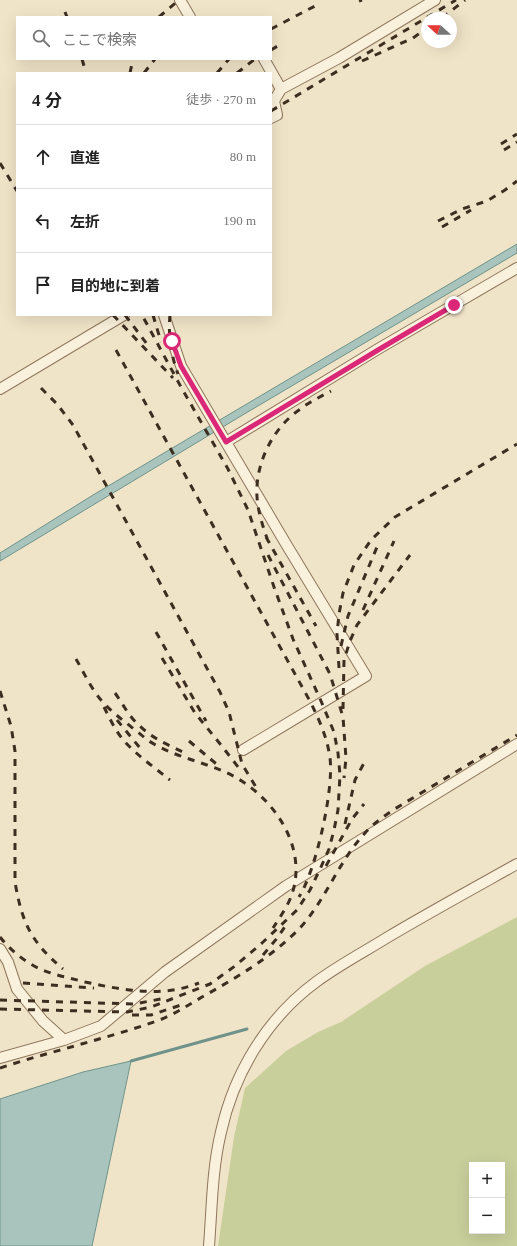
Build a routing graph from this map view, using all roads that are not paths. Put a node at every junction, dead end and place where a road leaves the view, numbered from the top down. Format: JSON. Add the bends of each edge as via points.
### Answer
{"nodes":[{"id":1,"x":180,"y":0,"type":"edge"},
{"id":2,"x":435,"y":0,"type":"edge"},
{"id":3,"x":189,"y":16,"type":"edge"},
{"id":4,"x":265,"y":60,"type":"edge"},
{"id":5,"x":271,"y":72,"type":"edge"},
{"id":6,"x":272,"y":73,"type":"edge"},
{"id":7,"x":281,"y":89,"type":"junction"},
{"id":8,"x":272,"y":118,"type":"edge"},
{"id":9,"x":517,"y":268,"type":"edge"},
{"id":10,"x":122,"y":316,"type":"edge"},
{"id":11,"x":164,"y":316,"type":"edge"},
{"id":12,"x":0,"y":389,"type":"edge"},
{"id":13,"x":226,"y":442,"type":"junction"},
{"id":14,"x":517,"y":744,"type":"edge"},
{"id":15,"x":243,"y":750,"type":"dead end"},
{"id":16,"x":517,"y":864,"type":"edge"},
{"id":17,"x":0,"y":949,"type":"edge"},
{"id":18,"x":64,"y":1040,"type":"junction"},
{"id":19,"x":0,"y":1058,"type":"edge"},
{"id":20,"x":209,"y":1246,"type":"edge"}],
"edges":[{"from":1,"to":3,"type":"street"},
{"from":2,"to":7,"type":"street"},
{"from":4,"to":5,"type":"street"},
{"from":6,"to":7,"type":"street"},
{"from":7,"to":8,"type":"street","via":[[274,101],[277,115]]},
{"from":9,"to":13,"type":"street"},
{"from":10,"to":12,"type":"street"},
{"from":11,"to":13,"type":"street","via":[[181,366]]},
{"from":13,"to":15,"type":"street","via":[[366,676]]},
{"from":14,"to":18,"type":"street","via":[[286,886],[165,972],[102,1026]]},
{"from":16,"to":20,"type":"street","via":[[327,974],[281,1013],[246,1062],[234,1088],[220,1132]]},
{"from":17,"to":18,"type":"street","via":[[8,962],[17,989],[42,1021]]},
{"from":18,"to":19,"type":"street"}]}
